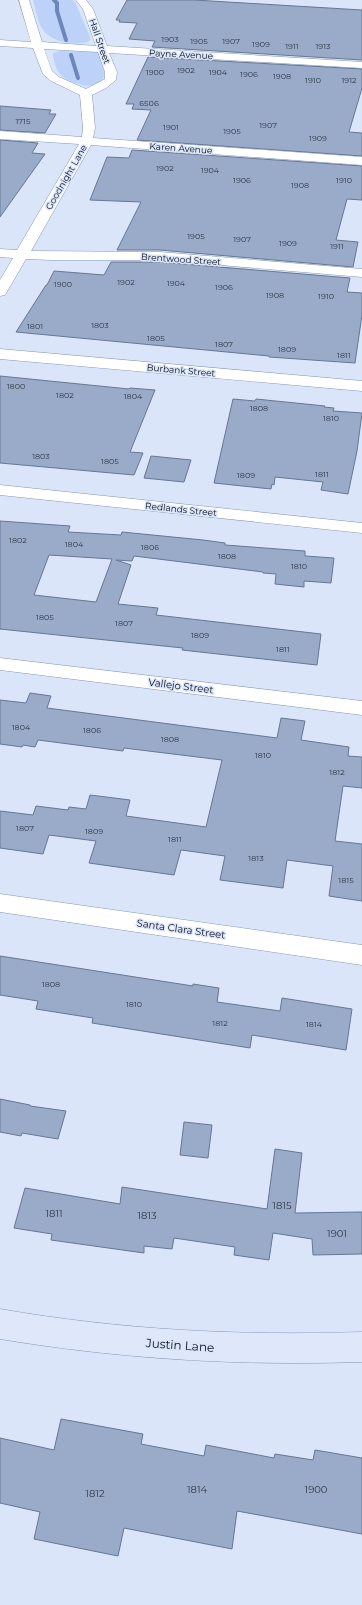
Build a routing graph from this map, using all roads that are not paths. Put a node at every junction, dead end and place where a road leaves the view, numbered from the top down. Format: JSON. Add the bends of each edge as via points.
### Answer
{"nodes":[{"id":1,"x":24,"y":0,"type":"edge"},
{"id":2,"x":81,"y":0,"type":"edge"},
{"id":3,"x":0,"y":43,"type":"edge"},
{"id":4,"x":37,"y":45,"type":"junction"},
{"id":5,"x":102,"y":50,"type":"junction"},
{"id":6,"x":362,"y":65,"type":"edge"},
{"id":7,"x":86,"y":93,"type":"junction"},
{"id":8,"x":0,"y":135,"type":"edge"},
{"id":9,"x":87,"y":141,"type":"junction"},
{"id":10,"x":362,"y":160,"type":"edge"},
{"id":11,"x":0,"y":253,"type":"edge"},
{"id":12,"x":21,"y":255,"type":"junction"},
{"id":13,"x":362,"y":273,"type":"edge"},
{"id":14,"x":0,"y":292,"type":"edge"},
{"id":15,"x":0,"y":354,"type":"edge"},
{"id":16,"x":362,"y":386,"type":"edge"},
{"id":17,"x":0,"y":490,"type":"edge"},
{"id":18,"x":362,"y":528,"type":"edge"},
{"id":19,"x":0,"y":664,"type":"edge"},
{"id":20,"x":362,"y":708,"type":"edge"},
{"id":21,"x":0,"y":903,"type":"edge"},
{"id":22,"x":362,"y":955,"type":"edge"},
{"id":23,"x":0,"y":1324,"type":"edge"},
{"id":24,"x":362,"y":1347,"type":"edge"}],
"edges":[{"from":1,"to":4,"type":"street"},
{"from":2,"to":5,"type":"street","name":"Hall Street","via":[[88,9]]},
{"from":3,"to":4,"type":"street","name":"Payne Avenue"},
{"from":4,"to":5,"type":"street","name":"Payne Avenue"},
{"from":4,"to":7,"type":"street","via":[[47,72]]},
{"from":5,"to":6,"type":"street","name":"Payne Avenue"},
{"from":5,"to":7,"type":"street","name":"Hall Street","via":[[111,72],[110,80]]},
{"from":7,"to":9,"type":"street","name":"Goodnight Lane"},
{"from":8,"to":9,"type":"street","name":"Karen Avenue"},
{"from":9,"to":10,"type":"street","name":"Karen Avenue"},
{"from":9,"to":12,"type":"street","name":"Goodnight Lane"},
{"from":11,"to":12,"type":"street","name":"Brentwood Street"},
{"from":12,"to":13,"type":"street","name":"Brentwood Street","via":[[160,256]]},
{"from":12,"to":14,"type":"street","name":"Goodnight Lane"},
{"from":15,"to":16,"type":"street","name":"Burbank Street"},
{"from":17,"to":18,"type":"street","name":"Redlands Street"},
{"from":19,"to":20,"type":"street","name":"Vallejo Street"},
{"from":21,"to":22,"type":"street","name":"Santa Clara Street"},
{"from":23,"to":24,"type":"street","name":"Justin Lane","via":[[93,1339],[210,1348]]}]}
